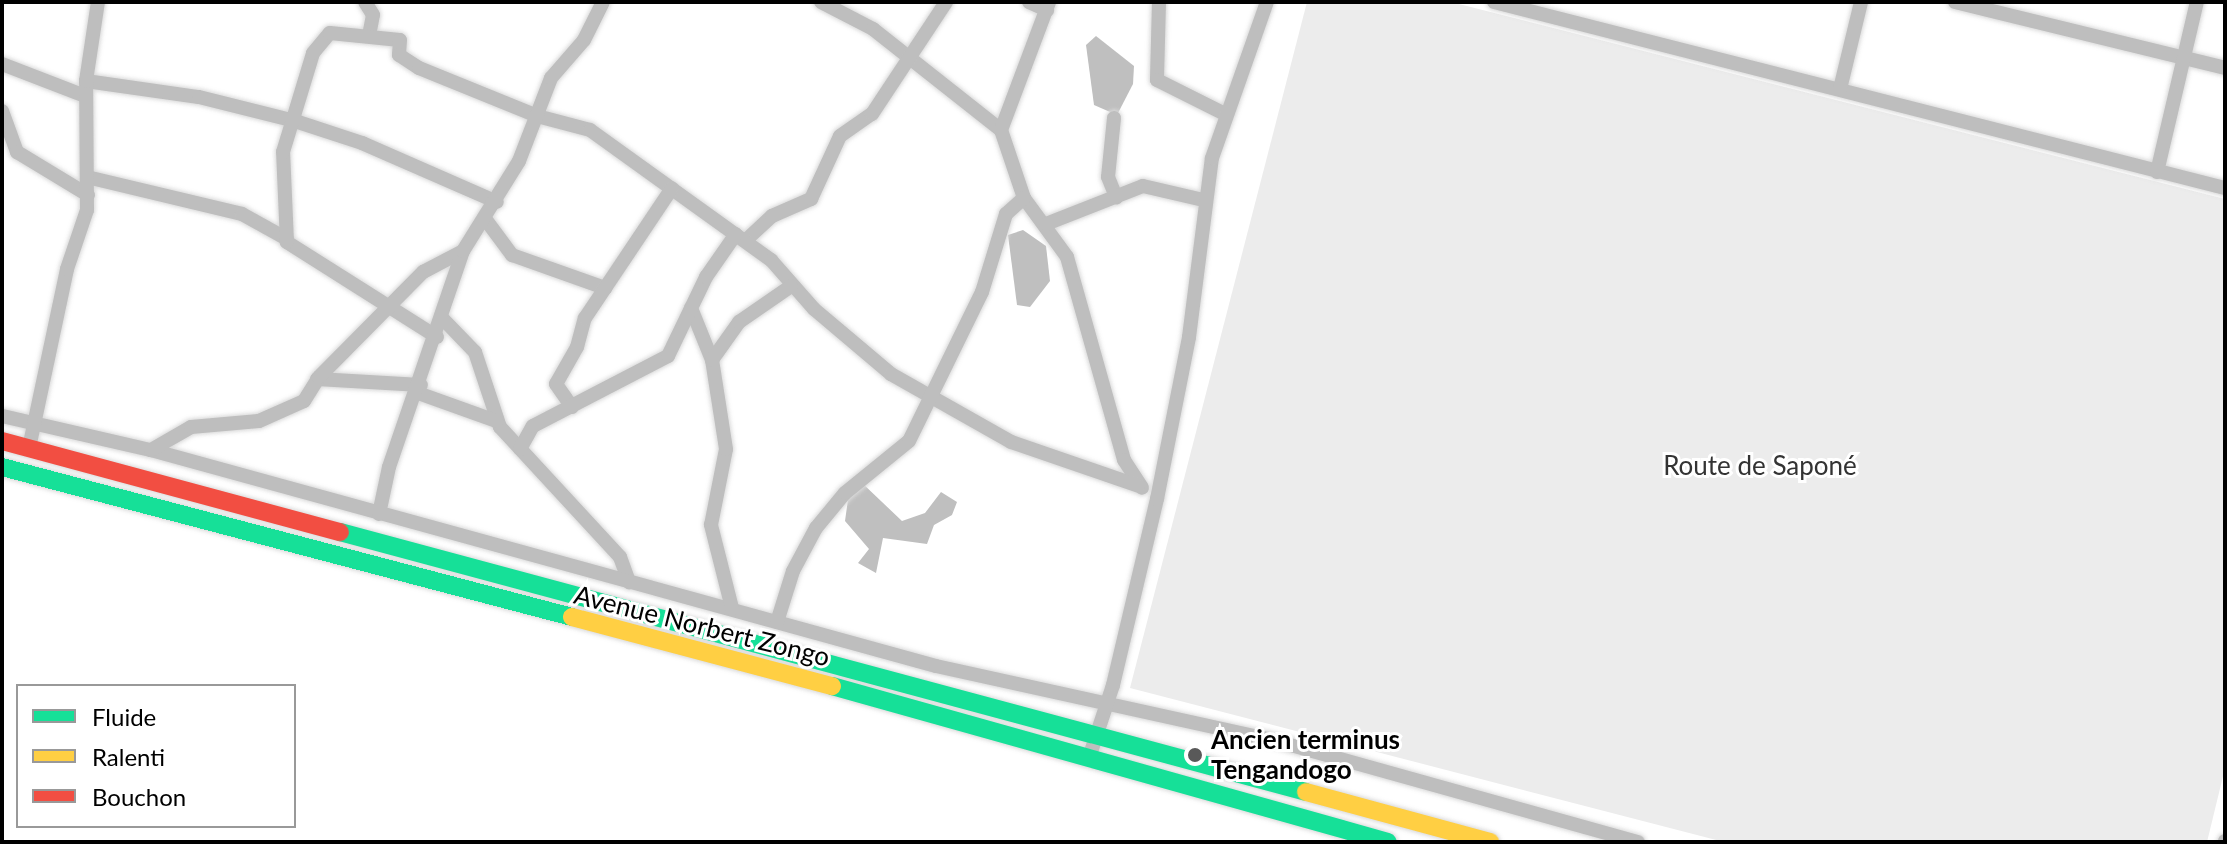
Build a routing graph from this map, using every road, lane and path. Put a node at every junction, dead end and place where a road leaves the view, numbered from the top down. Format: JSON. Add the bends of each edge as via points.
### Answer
{"nodes":[{"id":1,"x":98,"y":2,"type":"edge"},
{"id":2,"x":365,"y":2,"type":"edge"},
{"id":3,"x":603,"y":2,"type":"edge"},
{"id":4,"x":821,"y":2,"type":"edge"},
{"id":5,"x":946,"y":2,"type":"edge"},
{"id":6,"x":1029,"y":2,"type":"edge"},
{"id":7,"x":1159,"y":2,"type":"edge"},
{"id":8,"x":1267,"y":2,"type":"edge"},
{"id":9,"x":1494,"y":2,"type":"edge"},
{"id":10,"x":1861,"y":2,"type":"edge"},
{"id":11,"x":1955,"y":2,"type":"edge"},
{"id":12,"x":2197,"y":2,"type":"edge"},
{"id":13,"x":1048,"y":6,"type":"edge"},
{"id":14,"x":1986,"y":6,"type":"edge"},
{"id":15,"x":369,"y":36,"type":"junction"},
{"id":16,"x":2183,"y":58,"type":"junction"},
{"id":17,"x":912,"y":61,"type":"junction"},
{"id":18,"x":2,"y":64,"type":"edge"},
{"id":19,"x":2225,"y":68,"type":"edge"},
{"id":20,"x":86,"y":81,"type":"junction"},
{"id":21,"x":1840,"y":89,"type":"junction"},
{"id":22,"x":85,"y":96,"type":"junction"},
{"id":23,"x":2,"y":111,"type":"edge"},
{"id":24,"x":1225,"y":114,"type":"junction"},
{"id":25,"x":537,"y":116,"type":"junction"},
{"id":26,"x":1114,"y":118,"type":"dead end"},
{"id":27,"x":295,"y":121,"type":"junction"},
{"id":28,"x":1001,"y":130,"type":"junction"},
{"id":29,"x":2157,"y":172,"type":"junction"},
{"id":30,"x":87,"y":177,"type":"junction"},
{"id":31,"x":672,"y":188,"type":"junction"},
{"id":32,"x":2225,"y":188,"type":"edge"},
{"id":33,"x":88,"y":195,"type":"junction"},
{"id":34,"x":1116,"y":197,"type":"junction"},
{"id":35,"x":1024,"y":198,"type":"junction"},
{"id":36,"x":1203,"y":200,"type":"junction"},
{"id":37,"x":497,"y":202,"type":"junction"},
{"id":38,"x":486,"y":220,"type":"junction"},
{"id":39,"x":1046,"y":224,"type":"junction"},
{"id":40,"x":740,"y":238,"type":"junction"},
{"id":41,"x":287,"y":239,"type":"junction"},
{"id":42,"x":463,"y":251,"type":"junction"},
{"id":43,"x":791,"y":286,"type":"junction"},
{"id":44,"x":605,"y":288,"type":"junction"},
{"id":45,"x":390,"y":306,"type":"junction"},
{"id":46,"x":691,"y":308,"type":"junction"},
{"id":47,"x":443,"y":319,"type":"junction"},
{"id":48,"x":437,"y":337,"type":"junction"},
{"id":49,"x":712,"y":360,"type":"junction"},
{"id":50,"x":317,"y":379,"type":"junction"},
{"id":51,"x":419,"y":389,"type":"junction"},
{"id":52,"x":929,"y":395,"type":"junction"},
{"id":53,"x":572,"y":407,"type":"junction"},
{"id":54,"x":2,"y":416,"type":"edge"},
{"id":55,"x":496,"y":421,"type":"junction"},
{"id":56,"x":34,"y":422,"type":"junction"},
{"id":57,"x":2,"y":441,"type":"edge"},
{"id":58,"x":29,"y":448,"type":"junction"},
{"id":59,"x":520,"y":449,"type":"junction"},
{"id":60,"x":151,"y":450,"type":"junction"},
{"id":61,"x":2,"y":467,"type":"edge"},
{"id":62,"x":1139,"y":486,"type":"junction"},
{"id":63,"x":1157,"y":499,"type":"junction"},
{"id":64,"x":379,"y":514,"type":"junction"},
{"id":65,"x":629,"y":582,"type":"junction"},
{"id":66,"x":732,"y":608,"type":"junction"},
{"id":67,"x":777,"y":622,"type":"junction"},
{"id":68,"x":1107,"y":704,"type":"junction"},
{"id":69,"x":1095,"y":737,"type":"junction"},
{"id":70,"x":1089,"y":758,"type":"junction"},
{"id":71,"x":1388,"y":842,"type":"edge"},
{"id":72,"x":1490,"y":842,"type":"edge"},
{"id":73,"x":1638,"y":842,"type":"edge"}],
"edges":[{"from":1,"to":20,"type":"street"},
{"from":2,"to":15,"type":"street","via":[[374,16]]},
{"from":3,"to":25,"type":"street","via":[[584,40],[551,78]]},
{"from":4,"to":17,"type":"street","via":[[873,29]]},
{"from":5,"to":17,"type":"street"},
{"from":6,"to":13,"type":"street"},
{"from":7,"to":24,"type":"street","via":[[1157,80]]},
{"from":8,"to":24,"type":"street"},
{"from":9,"to":21,"type":"street"},
{"from":10,"to":21,"type":"street"},
{"from":11,"to":14,"type":"street"},
{"from":12,"to":16,"type":"street"},
{"from":13,"to":28,"type":"street","via":[[1022,62]]},
{"from":14,"to":16,"type":"street"},
{"from":15,"to":25,"type":"street","via":[[400,40],[399,55],[410,63]]},
{"from":15,"to":27,"type":"street","via":[[331,32],[316,48]]},
{"from":16,"to":19,"type":"street"},
{"from":16,"to":29,"type":"street"},
{"from":17,"to":28,"type":"street"},
{"from":17,"to":40,"type":"street","via":[[885,87],[872,114],[840,136],[811,199]]},
{"from":18,"to":22,"type":"street"},
{"from":20,"to":22,"type":"street"},
{"from":20,"to":27,"type":"street","via":[[199,97]]},
{"from":21,"to":29,"type":"street"},
{"from":22,"to":30,"type":"street"},
{"from":23,"to":33,"type":"street","via":[[17,152]]},
{"from":24,"to":36,"type":"street"},
{"from":25,"to":31,"type":"street","via":[[590,130]]},
{"from":25,"to":37,"type":"street"},
{"from":26,"to":34,"type":"street","via":[[1108,177]]},
{"from":27,"to":37,"type":"street","via":[[362,143]]},
{"from":27,"to":41,"type":"street","via":[[281,167]]},
{"from":28,"to":35,"type":"street"},
{"from":29,"to":32,"type":"street"},
{"from":30,"to":33,"type":"street"},
{"from":30,"to":41,"type":"street","via":[[242,214]]},
{"from":31,"to":40,"type":"street"},
{"from":31,"to":44,"type":"street"},
{"from":33,"to":56,"type":"street"},
{"from":34,"to":36,"type":"street","via":[[1149,186]]},
{"from":34,"to":39,"type":"street"},
{"from":35,"to":39,"type":"street"},
{"from":35,"to":52,"type":"street","via":[[1006,214],[982,292]]},
{"from":36,"to":63,"type":"street","via":[[1189,337]]},
{"from":37,"to":38,"type":"street"},
{"from":38,"to":42,"type":"street"},
{"from":38,"to":44,"type":"street","via":[[512,255]]},
{"from":39,"to":62,"type":"street","via":[[1067,257],[1124,460]]},
{"from":40,"to":43,"type":"street"},
{"from":40,"to":46,"type":"street"},
{"from":41,"to":45,"type":"street"},
{"from":42,"to":45,"type":"street","via":[[429,267]]},
{"from":42,"to":47,"type":"street"},
{"from":43,"to":49,"type":"street","via":[[739,322]]},
{"from":43,"to":52,"type":"street","via":[[891,374]]},
{"from":44,"to":53,"type":"street","via":[[556,384]]},
{"from":45,"to":48,"type":"street"},
{"from":45,"to":50,"type":"street"},
{"from":46,"to":49,"type":"street"},
{"from":46,"to":53,"type":"street","via":[[666,358],[630,371]]},
{"from":47,"to":48,"type":"street"},
{"from":47,"to":55,"type":"street","via":[[475,352]]},
{"from":48,"to":51,"type":"street"},
{"from":49,"to":66,"type":"street","via":[[726,449],[711,525]]},
{"from":50,"to":51,"type":"street"},
{"from":50,"to":60,"type":"street","via":[[306,399],[275,417],[191,427]]},
{"from":51,"to":55,"type":"street"},
{"from":51,"to":64,"type":"street"},
{"from":52,"to":62,"type":"street","via":[[1011,442]]},
{"from":52,"to":67,"type":"street","via":[[909,441],[845,493],[816,528]]},
{"from":53,"to":59,"type":"street","via":[[533,426]]},
{"from":54,"to":56,"type":"street"},
{"from":55,"to":59,"type":"street"},
{"from":56,"to":58,"type":"street"},
{"from":56,"to":60,"type":"street"},
{"from":57,"to":58,"type":"main road","name":"Avenue Norbert Zongo"},
{"from":58,"to":69,"type":"main road","name":"Avenue Norbert Zongo"},
{"from":59,"to":65,"type":"street","via":[[620,557]]},
{"from":60,"to":64,"type":"street"},
{"from":61,"to":70,"type":"main road","name":"Avenue Norbert Zongo"},
{"from":62,"to":63,"type":"street"},
{"from":63,"to":68,"type":"street"},
{"from":64,"to":65,"type":"street"},
{"from":65,"to":66,"type":"street"},
{"from":66,"to":67,"type":"street"},
{"from":67,"to":68,"type":"street"},
{"from":68,"to":69,"type":"street"},
{"from":68,"to":73,"type":"street","via":[[1269,739]]},
{"from":69,"to":70,"type":"street"},
{"from":69,"to":72,"type":"main road","name":"Avenue Norbert Zongo"},
{"from":70,"to":71,"type":"main road","name":"Avenue Norbert Zongo"}]}
